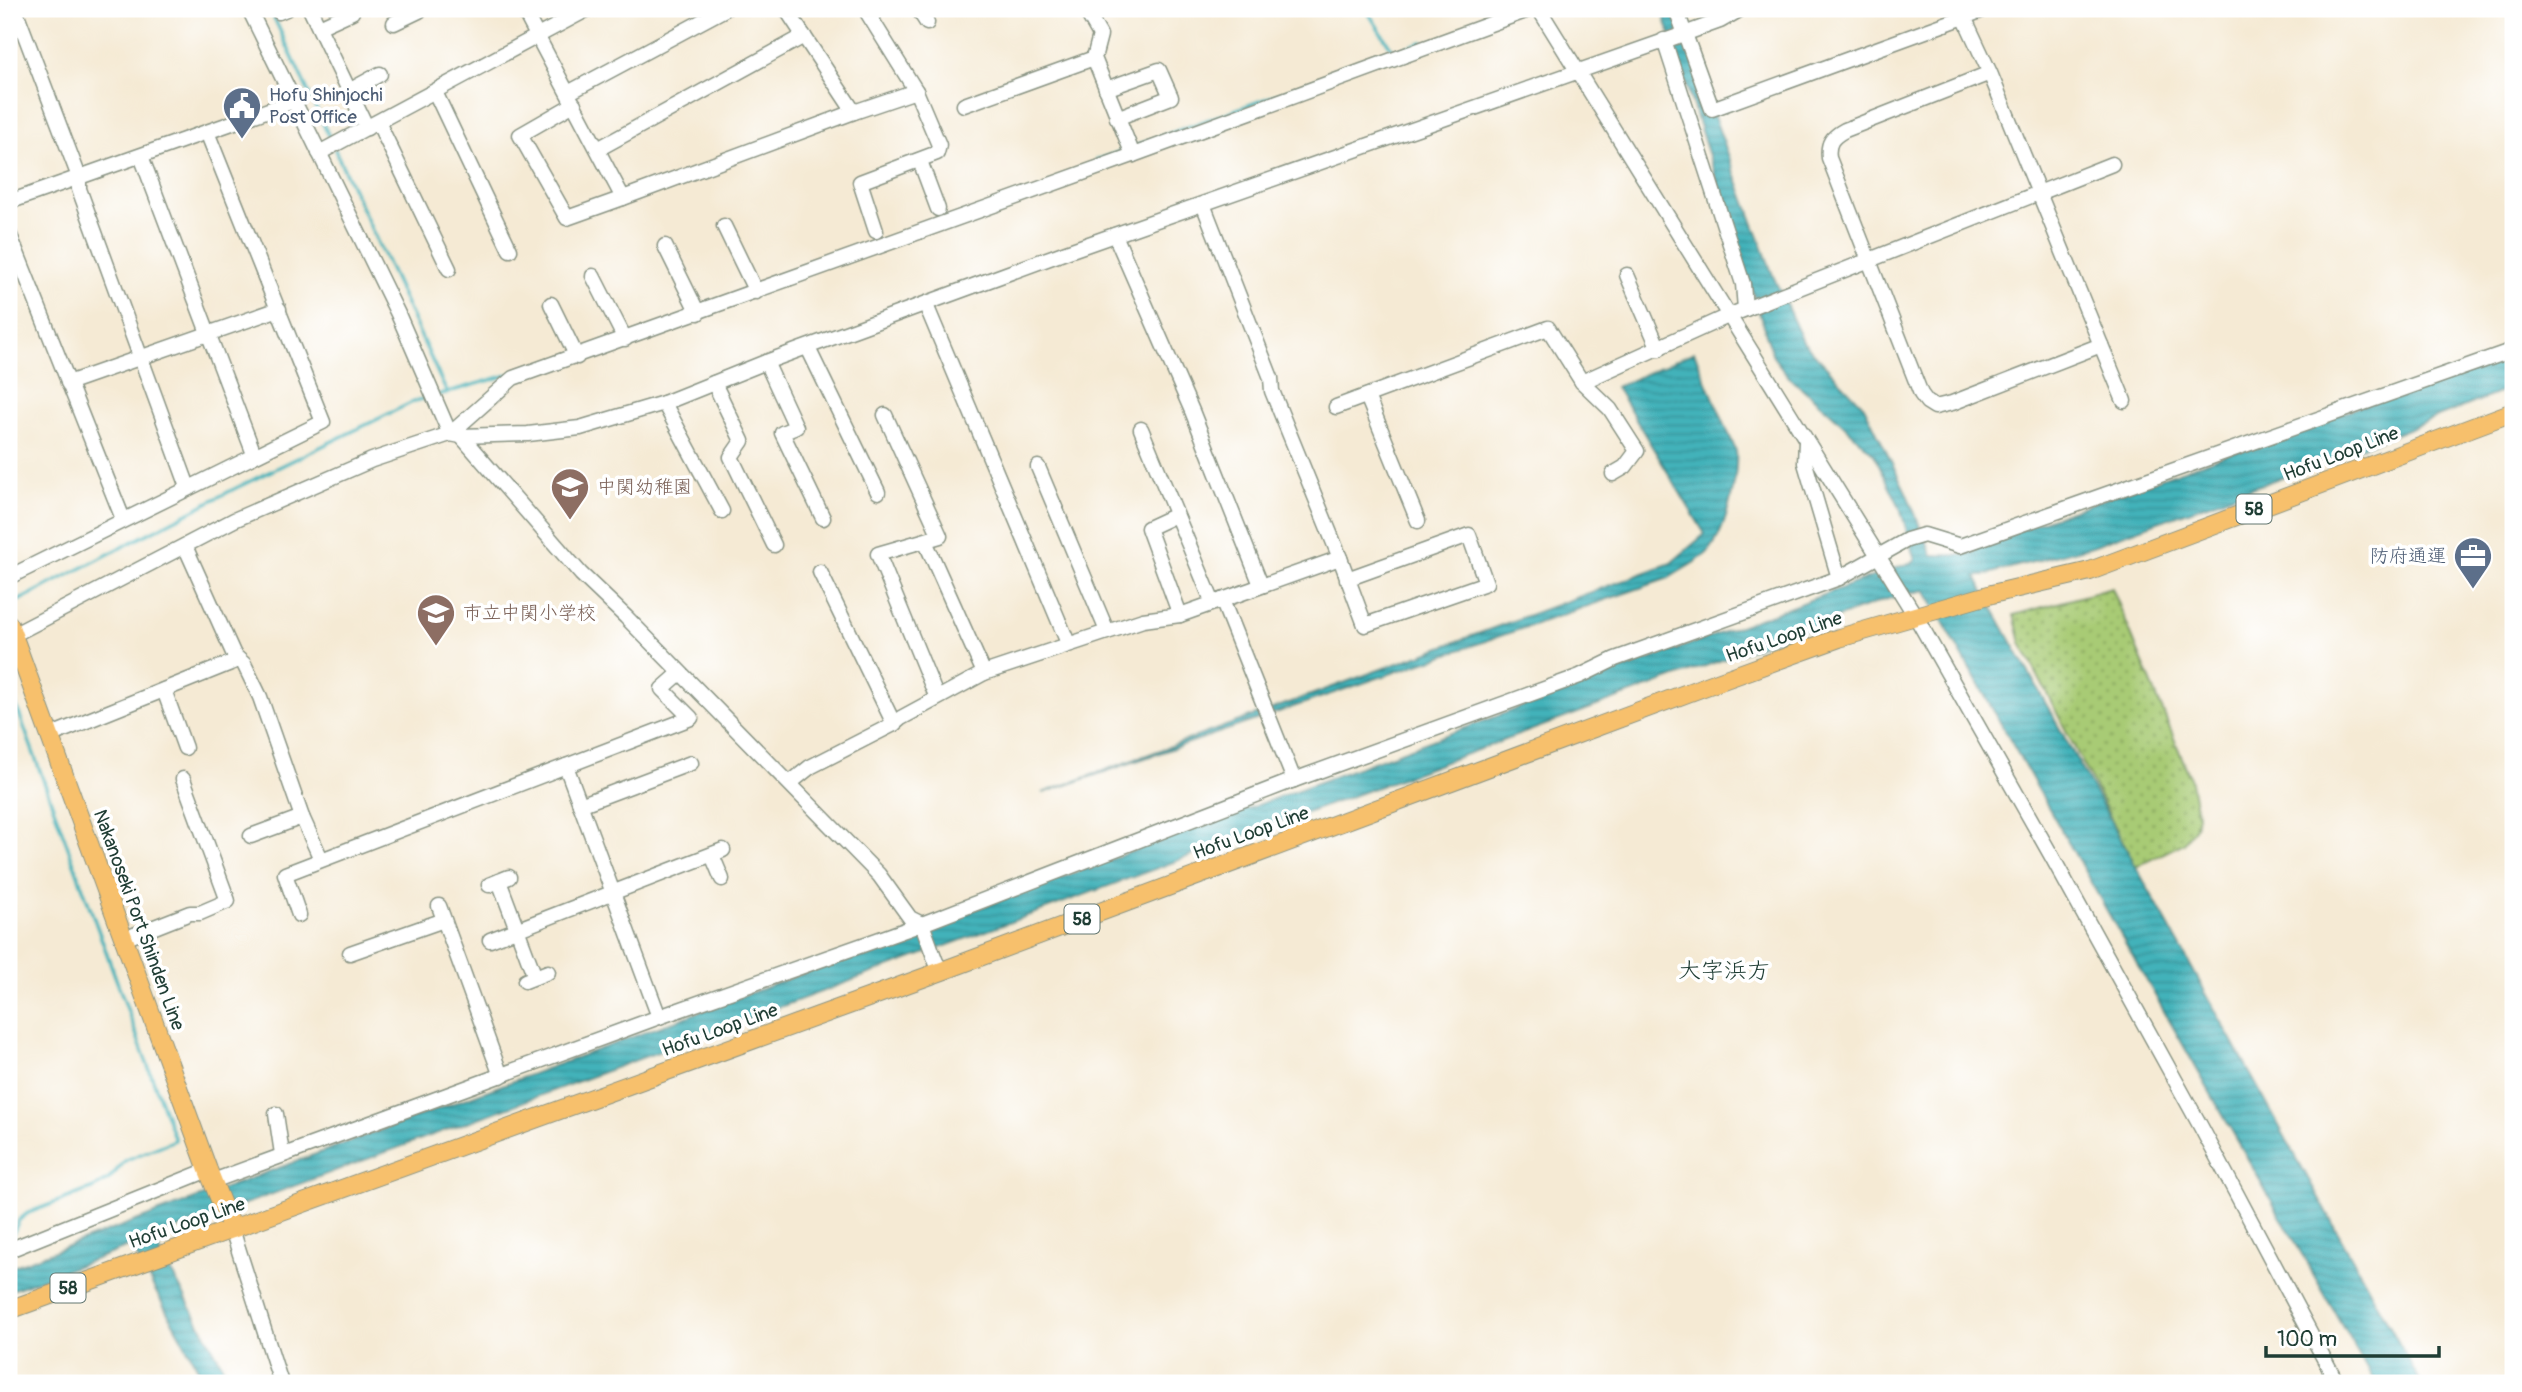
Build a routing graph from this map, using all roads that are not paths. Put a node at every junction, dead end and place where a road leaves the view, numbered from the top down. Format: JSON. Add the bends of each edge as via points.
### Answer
{"nodes":[{"id":1,"x":15,"y":9,"type":"edge"},
{"id":2,"x":249,"y":9,"type":"edge"},
{"id":3,"x":310,"y":9,"type":"edge"},
{"id":4,"x":419,"y":9,"type":"edge"},
{"id":5,"x":523,"y":9,"type":"edge"},
{"id":6,"x":588,"y":9,"type":"edge"},
{"id":7,"x":725,"y":9,"type":"edge"},
{"id":8,"x":786,"y":9,"type":"edge"},
{"id":9,"x":865,"y":9,"type":"edge"},
{"id":10,"x":918,"y":9,"type":"edge"},
{"id":11,"x":1085,"y":9,"type":"edge"},
{"id":12,"x":1531,"y":9,"type":"edge"},
{"id":13,"x":1539,"y":9,"type":"edge"},
{"id":14,"x":1676,"y":9,"type":"edge"},
{"id":15,"x":1741,"y":9,"type":"edge"},
{"id":16,"x":1986,"y":9,"type":"edge"},
{"id":17,"x":352,"y":12,"type":"dead end"},
{"id":18,"x":1964,"y":18,"type":"junction"},
{"id":19,"x":394,"y":23,"type":"dead end"},
{"id":20,"x":927,"y":23,"type":"dead end"},
{"id":21,"x":319,"y":27,"type":"junction"},
{"id":22,"x":1684,"y":34,"type":"junction"},
{"id":23,"x":537,"y":36,"type":"junction"},
{"id":24,"x":804,"y":36,"type":"junction"},
{"id":25,"x":1666,"y":40,"type":"junction"},
{"id":26,"x":1094,"y":58,"type":"junction"},
{"id":27,"x":1577,"y":71,"type":"junction"},
{"id":28,"x":1990,"y":73,"type":"junction"},
{"id":29,"x":380,"y":74,"type":"dead end"},
{"id":30,"x":1106,"y":89,"type":"junction"},
{"id":31,"x":349,"y":91,"type":"junction"},
{"id":32,"x":916,"y":91,"type":"junction"},
{"id":33,"x":435,"y":92,"type":"junction"},
{"id":34,"x":571,"y":99,"type":"junction"},
{"id":35,"x":294,"y":101,"type":"junction"},
{"id":36,"x":964,"y":105,"type":"dead end"},
{"id":37,"x":854,"y":112,"type":"junction"},
{"id":38,"x":1117,"y":118,"type":"junction"},
{"id":39,"x":373,"y":125,"type":"junction"},
{"id":40,"x":207,"y":132,"type":"junction"},
{"id":41,"x":597,"y":149,"type":"junction"},
{"id":42,"x":319,"y":153,"type":"junction"},
{"id":43,"x":1133,"y":155,"type":"junction"},
{"id":44,"x":141,"y":156,"type":"junction"},
{"id":45,"x":920,"y":161,"type":"junction"},
{"id":46,"x":2112,"y":164,"type":"dead end"},
{"id":47,"x":79,"y":177,"type":"junction"},
{"id":48,"x":2038,"y":193,"type":"junction"},
{"id":49,"x":623,"y":198,"type":"junction"},
{"id":50,"x":9,"y":202,"type":"edge"},
{"id":51,"x":1203,"y":204,"type":"junction"},
{"id":52,"x":938,"y":209,"type":"dead end"},
{"id":53,"x":724,"y":226,"type":"dead end"},
{"id":54,"x":876,"y":231,"type":"dead end"},
{"id":55,"x":9,"y":233,"type":"edge"},
{"id":56,"x":1115,"y":235,"type":"junction"},
{"id":57,"x":666,"y":246,"type":"dead end"},
{"id":58,"x":510,"y":250,"type":"dead end"},
{"id":59,"x":1869,"y":261,"type":"junction"},
{"id":60,"x":449,"y":269,"type":"dead end"},
{"id":61,"x":1627,"y":275,"type":"dead end"},
{"id":62,"x":593,"y":276,"type":"dead end"},
{"id":63,"x":756,"y":292,"type":"junction"},
{"id":64,"x":551,"y":304,"type":"dead end"},
{"id":65,"x":926,"y":305,"type":"junction"},
{"id":66,"x":1749,"y":308,"type":"junction"},
{"id":67,"x":279,"y":309,"type":"junction"},
{"id":68,"x":698,"y":313,"type":"junction"},
{"id":69,"x":1728,"y":316,"type":"junction"},
{"id":70,"x":208,"y":333,"type":"junction"},
{"id":71,"x":625,"y":339,"type":"junction"},
{"id":72,"x":2101,"y":345,"type":"junction"},
{"id":73,"x":808,"y":348,"type":"junction"},
{"id":74,"x":1659,"y":349,"type":"junction"},
{"id":75,"x":2513,"y":350,"type":"edge"},
{"id":76,"x":140,"y":356,"type":"junction"},
{"id":77,"x":577,"y":357,"type":"junction"},
{"id":78,"x":766,"y":362,"type":"junction"},
{"id":79,"x":1582,"y":382,"type":"junction"},
{"id":80,"x":68,"y":383,"type":"junction"},
{"id":81,"x":714,"y":383,"type":"junction"},
{"id":82,"x":1367,"y":396,"type":"junction"},
{"id":83,"x":2124,"y":401,"type":"dead end"},
{"id":84,"x":664,"y":403,"type":"junction"},
{"id":85,"x":1336,"y":407,"type":"dead end"},
{"id":86,"x":2513,"y":412,"type":"edge"},
{"id":87,"x":885,"y":415,"type":"dead end"},
{"id":88,"x":1141,"y":429,"type":"dead end"},
{"id":89,"x":455,"y":435,"type":"junction"},
{"id":90,"x":1806,"y":440,"type":"junction"},
{"id":91,"x":254,"y":454,"type":"junction"},
{"id":92,"x":1038,"y":467,"type":"dead end"},
{"id":93,"x":1613,"y":474,"type":"dead end"},
{"id":94,"x":188,"y":487,"type":"junction"},
{"id":95,"x":877,"y":492,"type":"dead end"},
{"id":96,"x":722,"y":510,"type":"dead end"},
{"id":97,"x":1177,"y":515,"type":"junction"},
{"id":98,"x":823,"y":518,"type":"dead end"},
{"id":99,"x":123,"y":519,"type":"junction"},
{"id":100,"x":1418,"y":521,"type":"dead end"},
{"id":101,"x":925,"y":541,"type":"junction"},
{"id":102,"x":774,"y":545,"type":"dead end"},
{"id":103,"x":185,"y":546,"type":"junction"},
{"id":104,"x":1879,"y":557,"type":"junction"},
{"id":105,"x":1340,"y":558,"type":"junction"},
{"id":106,"x":820,"y":572,"type":"dead end"},
{"id":107,"x":9,"y":577,"type":"edge"},
{"id":108,"x":1839,"y":578,"type":"junction"},
{"id":109,"x":1347,"y":579,"type":"junction"},
{"id":110,"x":1261,"y":585,"type":"junction"},
{"id":111,"x":1217,"y":602,"type":"junction"},
{"id":112,"x":1181,"y":615,"type":"junction"},
{"id":113,"x":1925,"y":615,"type":"junction"},
{"id":114,"x":11,"y":630,"type":"edge"},
{"id":115,"x":1107,"y":631,"type":"junction"},
{"id":116,"x":1068,"y":643,"type":"junction"},
{"id":117,"x":238,"y":660,"type":"junction"},
{"id":118,"x":680,"y":673,"type":"junction"},
{"id":119,"x":984,"y":673,"type":"junction"},
{"id":120,"x":164,"y":690,"type":"junction"},
{"id":121,"x":936,"y":698,"type":"junction"},
{"id":122,"x":894,"y":724,"type":"junction"},
{"id":123,"x":49,"y":736,"type":"junction"},
{"id":124,"x":185,"y":748,"type":"dead end"},
{"id":125,"x":691,"y":763,"type":"dead end"},
{"id":126,"x":566,"y":766,"type":"junction"},
{"id":127,"x":183,"y":779,"type":"dead end"},
{"id":128,"x":1294,"y":780,"type":"junction"},
{"id":129,"x":790,"y":783,"type":"junction"},
{"id":130,"x":580,"y":805,"type":"junction"},
{"id":131,"x":302,"y":817,"type":"junction"},
{"id":132,"x":251,"y":836,"type":"dead end"},
{"id":133,"x":321,"y":859,"type":"junction"},
{"id":134,"x":722,"y":878,"type":"dead end"},
{"id":135,"x":499,"y":881,"type":"dead end"},
{"id":136,"x":612,"y":892,"type":"junction"},
{"id":137,"x":299,"y":915,"type":"dead end"},
{"id":138,"x":922,"y":924,"type":"junction"},
{"id":139,"x":516,"y":929,"type":"junction"},
{"id":140,"x":124,"y":939,"type":"junction"},
{"id":141,"x":490,"y":940,"type":"dead end"},
{"id":142,"x":350,"y":953,"type":"dead end"},
{"id":143,"x":939,"y":967,"type":"junction"},
{"id":144,"x":536,"y":977,"type":"dead end"},
{"id":145,"x":659,"y":1017,"type":"junction"},
{"id":146,"x":500,"y":1076,"type":"junction"},
{"id":147,"x":276,"y":1114,"type":"dead end"},
{"id":148,"x":282,"y":1154,"type":"junction"},
{"id":149,"x":212,"y":1179,"type":"junction"},
{"id":150,"x":232,"y":1229,"type":"junction"},
{"id":151,"x":9,"y":1250,"type":"edge"},
{"id":152,"x":9,"y":1310,"type":"edge"},
{"id":153,"x":281,"y":1383,"type":"edge"},
{"id":154,"x":2337,"y":1383,"type":"edge"}],
"edges":[{"from":1,"to":47,"type":"street"},
{"from":2,"to":35,"type":"street"},
{"from":3,"to":21,"type":"street"},
{"from":4,"to":19,"type":"street"},
{"from":5,"to":23,"type":"street"},
{"from":6,"to":23,"type":"street"},
{"from":7,"to":34,"type":"street"},
{"from":8,"to":24,"type":"street"},
{"from":9,"to":32,"type":"street"},
{"from":10,"to":20,"type":"street"},
{"from":11,"to":26,"type":"street","via":[[1100,35]]},
{"from":12,"to":43,"type":"street"},
{"from":13,"to":27,"type":"street"},
{"from":14,"to":22,"type":"street"},
{"from":15,"to":22,"type":"street"},
{"from":16,"to":18,"type":"street"},
{"from":17,"to":21,"type":"street"},
{"from":18,"to":22,"type":"street","via":[[1712,109]]},
{"from":18,"to":28,"type":"street"},
{"from":21,"to":31,"type":"street"},
{"from":22,"to":25,"type":"street"},
{"from":23,"to":33,"type":"street"},
{"from":23,"to":34,"type":"street"},
{"from":24,"to":37,"type":"street"},
{"from":24,"to":41,"type":"street"},
{"from":25,"to":27,"type":"street"},
{"from":25,"to":66,"type":"street"},
{"from":26,"to":30,"type":"street"},
{"from":26,"to":36,"type":"street"},
{"from":27,"to":51,"type":"street"},
{"from":27,"to":69,"type":"street"},
{"from":28,"to":48,"type":"street"},
{"from":28,"to":59,"type":"street","via":[[1845,130],[1830,142],[1829,158]]},
{"from":29,"to":31,"type":"street"},
{"from":30,"to":38,"type":"street"},
{"from":30,"to":38,"type":"street","via":[[1159,70],[1171,97]]},
{"from":31,"to":39,"type":"street"},
{"from":32,"to":37,"type":"street"},
{"from":32,"to":45,"type":"street","via":[[939,145],[937,153]]},
{"from":33,"to":39,"type":"street"},
{"from":33,"to":58,"type":"street"},
{"from":34,"to":41,"type":"street"},
{"from":34,"to":49,"type":"street","via":[[520,135],[567,218]]},
{"from":35,"to":40,"type":"street"},
{"from":35,"to":42,"type":"street"},
{"from":37,"to":49,"type":"street"},
{"from":38,"to":43,"type":"street"},
{"from":39,"to":42,"type":"street"},
{"from":39,"to":60,"type":"street"},
{"from":40,"to":44,"type":"street"},
{"from":40,"to":67,"type":"street"},
{"from":41,"to":49,"type":"street"},
{"from":42,"to":89,"type":"street"},
{"from":43,"to":63,"type":"street"},
{"from":44,"to":47,"type":"street"},
{"from":44,"to":70,"type":"street"},
{"from":45,"to":52,"type":"street"},
{"from":45,"to":54,"type":"street","via":[[860,183]]},
{"from":46,"to":48,"type":"street"},
{"from":47,"to":50,"type":"street"},
{"from":47,"to":76,"type":"street","via":[[79,189]]},
{"from":48,"to":59,"type":"street"},
{"from":48,"to":72,"type":"street"},
{"from":51,"to":56,"type":"street"},
{"from":51,"to":105,"type":"street"},
{"from":53,"to":63,"type":"street"},
{"from":55,"to":80,"type":"street"},
{"from":56,"to":65,"type":"street"},
{"from":56,"to":110,"type":"street"},
{"from":57,"to":68,"type":"street"},
{"from":59,"to":66,"type":"street"},
{"from":59,"to":72,"type":"street","via":[[1922,394],[1935,407]]},
{"from":61,"to":74,"type":"street"},
{"from":62,"to":71,"type":"street"},
{"from":63,"to":68,"type":"street"},
{"from":64,"to":77,"type":"street"},
{"from":65,"to":73,"type":"street"},
{"from":65,"to":116,"type":"street"},
{"from":66,"to":69,"type":"street"},
{"from":67,"to":70,"type":"street"},
{"from":67,"to":91,"type":"street","via":[[323,422]]},
{"from":68,"to":71,"type":"street"},
{"from":69,"to":74,"type":"street"},
{"from":69,"to":90,"type":"street"},
{"from":70,"to":76,"type":"street"},
{"from":70,"to":91,"type":"street"},
{"from":71,"to":77,"type":"street"},
{"from":72,"to":83,"type":"street"},
{"from":73,"to":78,"type":"street"},
{"from":73,"to":95,"type":"street"},
{"from":74,"to":79,"type":"street"},
{"from":75,"to":104,"type":"street","via":[[1960,545],[1924,535]]},
{"from":76,"to":80,"type":"street"},
{"from":76,"to":94,"type":"street"},
{"from":77,"to":89,"type":"street","via":[[513,378]]},
{"from":78,"to":81,"type":"street"},
{"from":78,"to":98,"type":"street","via":[[796,427],[782,433]]},
{"from":79,"to":82,"type":"street","via":[[1548,328]]},
{"from":79,"to":93,"type":"street","via":[[1609,409],[1637,451]]},
{"from":80,"to":99,"type":"street"},
{"from":81,"to":84,"type":"street"},
{"from":81,"to":102,"type":"street","via":[[742,441],[731,457]]},
{"from":82,"to":85,"type":"street"},
{"from":82,"to":100,"type":"street"},
{"from":84,"to":89,"type":"street","via":[[580,428],[528,435]]},
{"from":84,"to":96,"type":"street"},
{"from":86,"to":113,"type":"main road","name":"Hofu Loop Line","number":"58","via":[[2090,571]]},
{"from":87,"to":101,"type":"street","via":[[940,536]]},
{"from":88,"to":97,"type":"street"},
{"from":89,"to":103,"type":"street","via":[[372,460]]},
{"from":89,"to":118,"type":"street"},
{"from":90,"to":104,"type":"street"},
{"from":90,"to":108,"type":"street","via":[[1805,463]]},
{"from":91,"to":94,"type":"street"},
{"from":92,"to":115,"type":"street"},
{"from":94,"to":99,"type":"street"},
{"from":97,"to":111,"type":"street"},
{"from":97,"to":112,"type":"street","via":[[1148,528]]},
{"from":99,"to":107,"type":"street"},
{"from":101,"to":119,"type":"street"},
{"from":101,"to":121,"type":"street","via":[[878,554]]},
{"from":103,"to":114,"type":"street"},
{"from":103,"to":117,"type":"street"},
{"from":104,"to":108,"type":"street"},
{"from":104,"to":113,"type":"street"},
{"from":105,"to":109,"type":"street"},
{"from":105,"to":110,"type":"street"},
{"from":106,"to":122,"type":"street"},
{"from":108,"to":128,"type":"street"},
{"from":109,"to":109,"type":"street","via":[[1365,625],[1486,583],[1469,535]]},
{"from":110,"to":111,"type":"street"},
{"from":111,"to":112,"type":"street"},
{"from":111,"to":128,"type":"street"},
{"from":112,"to":115,"type":"street"},
{"from":113,"to":143,"type":"main road","name":"Hofu Loop Line","number":"58","via":[[1839,638]]},
{"from":113,"to":154,"type":"street"},
{"from":114,"to":123,"type":"main road","name":"Nakanoseki Port Shinden Line"},
{"from":115,"to":116,"type":"street"},
{"from":116,"to":119,"type":"street"},
{"from":117,"to":120,"type":"street"},
{"from":117,"to":131,"type":"street","via":[[260,697]]},
{"from":118,"to":126,"type":"street","via":[[662,689],[691,718]]},
{"from":118,"to":129,"type":"street"},
{"from":119,"to":121,"type":"street"},
{"from":120,"to":123,"type":"street"},
{"from":120,"to":124,"type":"street"},
{"from":121,"to":122,"type":"street"},
{"from":122,"to":129,"type":"street","via":[[810,767]]},
{"from":123,"to":140,"type":"main road","name":"Nakanoseki Port Shinden Line"},
{"from":125,"to":130,"type":"street"},
{"from":126,"to":130,"type":"street"},
{"from":126,"to":133,"type":"street"},
{"from":127,"to":140,"type":"street","via":[[228,901]]},
{"from":128,"to":138,"type":"street"},
{"from":129,"to":138,"type":"street","via":[[879,876],[910,918]]},
{"from":130,"to":136,"type":"street"},
{"from":131,"to":132,"type":"street"},
{"from":131,"to":133,"type":"street"},
{"from":133,"to":137,"type":"street","via":[[285,874]]},
{"from":134,"to":136,"type":"street","via":[[718,853]]},
{"from":135,"to":139,"type":"street"},
{"from":136,"to":139,"type":"street"},
{"from":136,"to":145,"type":"street"},
{"from":138,"to":143,"type":"street"},
{"from":138,"to":145,"type":"street"},
{"from":139,"to":141,"type":"street"},
{"from":139,"to":144,"type":"street"},
{"from":140,"to":149,"type":"main road","name":"Nakanoseki Port Shinden Line"},
{"from":142,"to":146,"type":"street","via":[[442,913]]},
{"from":143,"to":150,"type":"main road","name":"Hofu Loop Line","number":"58"},
{"from":145,"to":146,"type":"street"},
{"from":146,"to":148,"type":"street"},
{"from":147,"to":148,"type":"street"},
{"from":148,"to":149,"type":"street"},
{"from":149,"to":150,"type":"main road","name":"Nakanoseki Port Shinden Line"},
{"from":149,"to":151,"type":"street"},
{"from":150,"to":152,"type":"main road","name":"Hofu Loop Line","number":"58"},
{"from":150,"to":153,"type":"street"}]}
